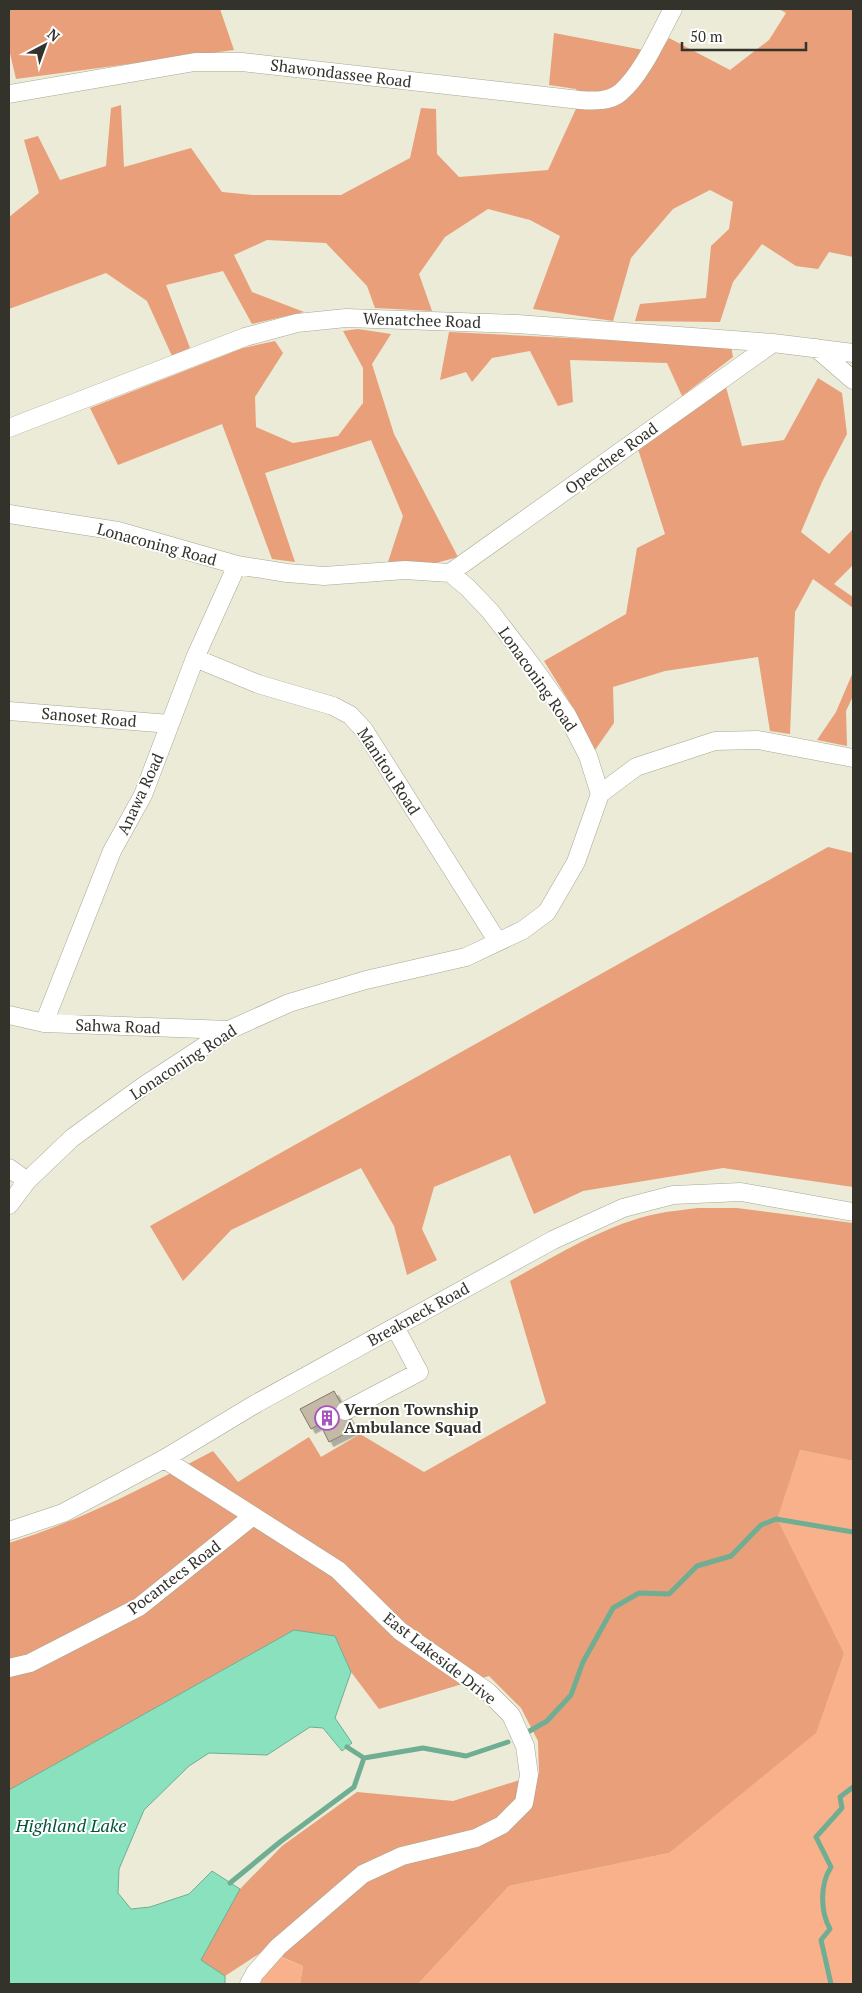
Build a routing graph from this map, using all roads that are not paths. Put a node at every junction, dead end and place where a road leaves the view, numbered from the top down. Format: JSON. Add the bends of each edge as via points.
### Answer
{"nodes":[{"id":1,"x":673,"y":9,"type":"edge"},
{"id":2,"x":9,"y":94,"type":"edge"},
{"id":3,"x":773,"y":343,"type":"junction"},
{"id":4,"x":816,"y":348,"type":"junction"},
{"id":5,"x":853,"y":353,"type":"edge"},
{"id":6,"x":853,"y":380,"type":"edge"},
{"id":7,"x":9,"y":428,"type":"edge"},
{"id":8,"x":9,"y":514,"type":"edge"},
{"id":9,"x":237,"y":565,"type":"junction"},
{"id":10,"x":450,"y":573,"type":"junction"},
{"id":11,"x":195,"y":658,"type":"junction"},
{"id":12,"x":9,"y":711,"type":"edge"},
{"id":13,"x":170,"y":724,"type":"junction"},
{"id":14,"x":853,"y":758,"type":"edge"},
{"id":15,"x":600,"y":794,"type":"junction"},
{"id":16,"x":498,"y":942,"type":"junction"},
{"id":17,"x":9,"y":1015,"type":"edge"},
{"id":18,"x":44,"y":1023,"type":"junction"},
{"id":19,"x":229,"y":1030,"type":"junction"},
{"id":20,"x":9,"y":1168,"type":"edge"},
{"id":21,"x":27,"y":1181,"type":"junction"},
{"id":22,"x":9,"y":1205,"type":"edge"},
{"id":23,"x":853,"y":1212,"type":"edge"},
{"id":24,"x":394,"y":1327,"type":"junction"},
{"id":25,"x":345,"y":1411,"type":"dead end"},
{"id":26,"x":164,"y":1459,"type":"junction"},
{"id":27,"x":253,"y":1516,"type":"junction"},
{"id":28,"x":9,"y":1532,"type":"edge"},
{"id":29,"x":9,"y":1668,"type":"edge"},
{"id":30,"x":249,"y":1984,"type":"edge"}],
"edges":[{"from":1,"to":2,"type":"street","name":"Shawondassee Road","via":[[651,50],[620,93],[601,101],[242,62],[195,62]]},
{"from":3,"to":4,"type":"street","name":"Wenatchee Road"},
{"from":3,"to":7,"type":"street","name":"Wenatchee Road","via":[[517,324],[346,318],[306,322],[245,337]]},
{"from":3,"to":10,"type":"street","name":"Opeechee Road"},
{"from":4,"to":5,"type":"street","name":"Wenatchee Road"},
{"from":4,"to":6,"type":"street"},
{"from":8,"to":9,"type":"street","name":"Lonaconing Road","via":[[118,531]]},
{"from":9,"to":10,"type":"street","name":"Lonaconing Road","via":[[324,576],[406,570]]},
{"from":9,"to":11,"type":"street","name":"Anawa Road"},
{"from":10,"to":15,"type":"street","name":"Lonaconing Road","via":[[490,611],[567,715],[588,756]]},
{"from":11,"to":13,"type":"street","name":"Anawa Road"},
{"from":11,"to":16,"type":"street","name":"Manitou Road","via":[[258,684],[333,706],[350,715],[364,730]]},
{"from":12,"to":13,"type":"street","name":"Sanoset Road"},
{"from":13,"to":18,"type":"street","name":"Anawa Road","via":[[143,795],[112,852]]},
{"from":14,"to":15,"type":"street","via":[[758,740],[715,741],[636,767]]},
{"from":15,"to":16,"type":"street","name":"Lonaconing Road","via":[[576,862],[547,912],[524,930]]},
{"from":16,"to":19,"type":"street","name":"Lonaconing Road","via":[[466,957],[366,980],[289,1003]]},
{"from":17,"to":18,"type":"street","name":"Sahwa Road"},
{"from":18,"to":19,"type":"street","name":"Sahwa Road"},
{"from":19,"to":21,"type":"street","name":"Lonaconing Road","via":[[72,1138]]},
{"from":20,"to":21,"type":"street"},
{"from":21,"to":22,"type":"street","name":"Lonaconing Road"},
{"from":23,"to":24,"type":"street","name":"Breakneck Road","via":[[741,1192],[673,1195],[623,1208],[553,1240]]},
{"from":24,"to":25,"type":"street","via":[[419,1372]]},
{"from":24,"to":26,"type":"street","name":"Breakneck Road"},
{"from":26,"to":27,"type":"street","name":"East Lakeside Drive"},
{"from":26,"to":28,"type":"street","name":"Breakneck Road","via":[[63,1513]]},
{"from":27,"to":29,"type":"street","name":"Pocantecs Road","via":[[139,1607],[30,1663]]},
{"from":27,"to":30,"type":"street","name":"East Lakeside Drive","via":[[338,1570],[400,1631],[488,1692],[511,1715],[525,1746],[529,1775],[524,1803],[502,1825],[476,1838],[402,1856],[363,1874],[278,1947]]}]}
